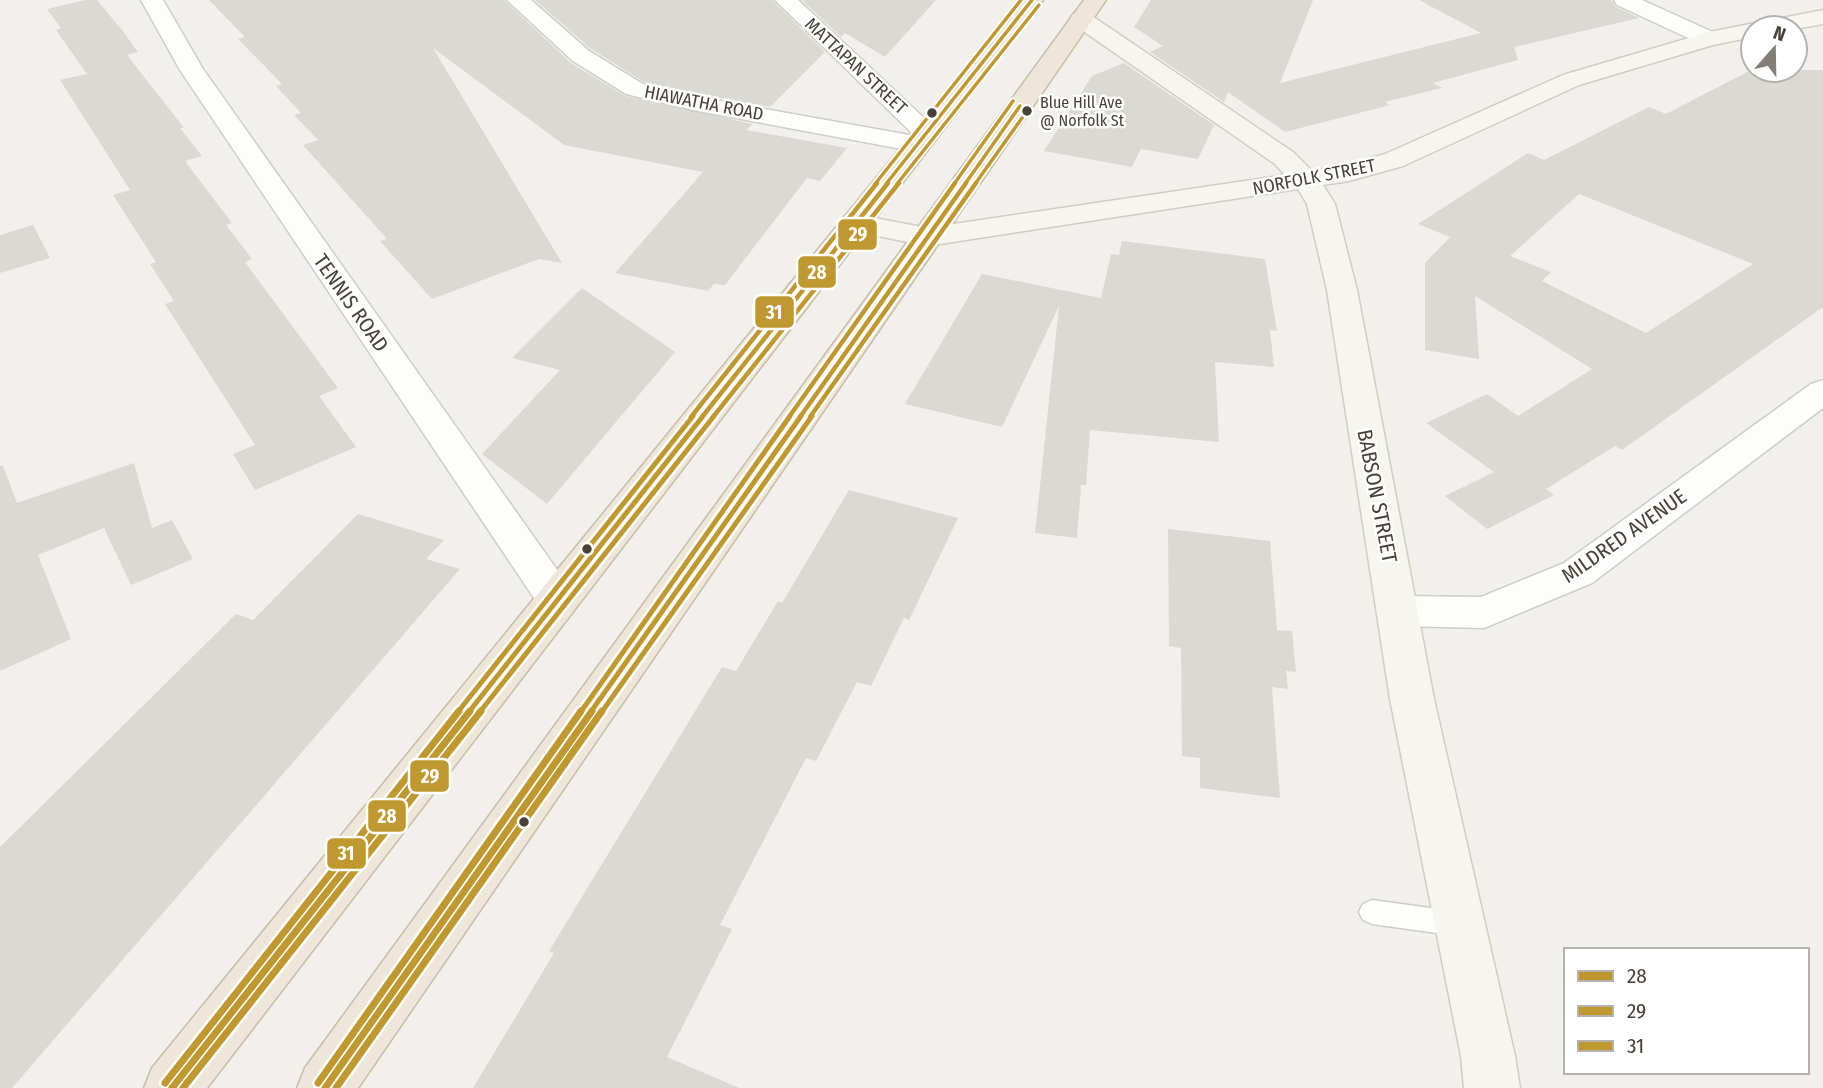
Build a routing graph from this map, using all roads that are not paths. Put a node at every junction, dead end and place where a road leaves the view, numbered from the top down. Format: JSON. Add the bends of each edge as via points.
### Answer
{"nodes":[{"id":1,"x":152,"y":0,"type":"edge"},
{"id":2,"x":518,"y":0,"type":"edge"},
{"id":3,"x":786,"y":0,"type":"edge"},
{"id":4,"x":1032,"y":0,"type":"edge"},
{"id":5,"x":1625,"y":0,"type":"edge"},
{"id":6,"x":1087,"y":6,"type":"edge"},
{"id":7,"x":1739,"y":33,"type":"edge"},
{"id":8,"x":1709,"y":39,"type":"junction"},
{"id":9,"x":923,"y":138,"type":"junction"},
{"id":10,"x":1307,"y":181,"type":"junction"},
{"id":11,"x":854,"y":223,"type":"junction"},
{"id":12,"x":927,"y":237,"type":"junction"},
{"id":13,"x":1823,"y":391,"type":"edge"},
{"id":14,"x":558,"y":602,"type":"junction"},
{"id":15,"x":1399,"y":611,"type":"junction"},
{"id":16,"x":1372,"y":912,"type":"dead end"},
{"id":17,"x":1460,"y":924,"type":"junction"},
{"id":18,"x":172,"y":1088,"type":"edge"},
{"id":19,"x":325,"y":1088,"type":"edge"},
{"id":20,"x":1492,"y":1088,"type":"edge"}],
"edges":[{"from":1,"to":14,"type":"street","name":"TENNIS ROAD","via":[[192,70]]},
{"from":2,"to":9,"type":"street","name":"HIAWATHA ROAD","via":[[581,55],[635,89],[693,103]]},
{"from":3,"to":9,"type":"street","name":"MATTAPAN STREET"},
{"from":4,"to":9,"type":"highway"},
{"from":5,"to":8,"type":"street"},
{"from":6,"to":10,"type":"main road","name":"BABSON STREET","via":[[1284,158]]},
{"from":6,"to":12,"type":"highway"},
{"from":7,"to":8,"type":"main road","name":"NORFOLK STREET"},
{"from":8,"to":10,"type":"main road","name":"NORFOLK STREET","via":[[1571,80],[1394,160]]},
{"from":9,"to":11,"type":"highway"},
{"from":10,"to":12,"type":"main road","name":"NORFOLK STREET"},
{"from":10,"to":15,"type":"main road","name":"BABSON STREET","via":[[1321,204],[1342,290]]},
{"from":11,"to":12,"type":"main road","name":"NORFOLK STREET"},
{"from":11,"to":14,"type":"highway"},
{"from":12,"to":19,"type":"highway"},
{"from":13,"to":15,"type":"street","name":"MILDRED AVENUE","via":[[1578,573],[1484,613]]},
{"from":14,"to":18,"type":"highway"},
{"from":15,"to":17,"type":"main road","name":"BABSON STREET","via":[[1412,699]]},
{"from":16,"to":17,"type":"lane"},
{"from":17,"to":20,"type":"main road","name":"BABSON STREET"}]}
